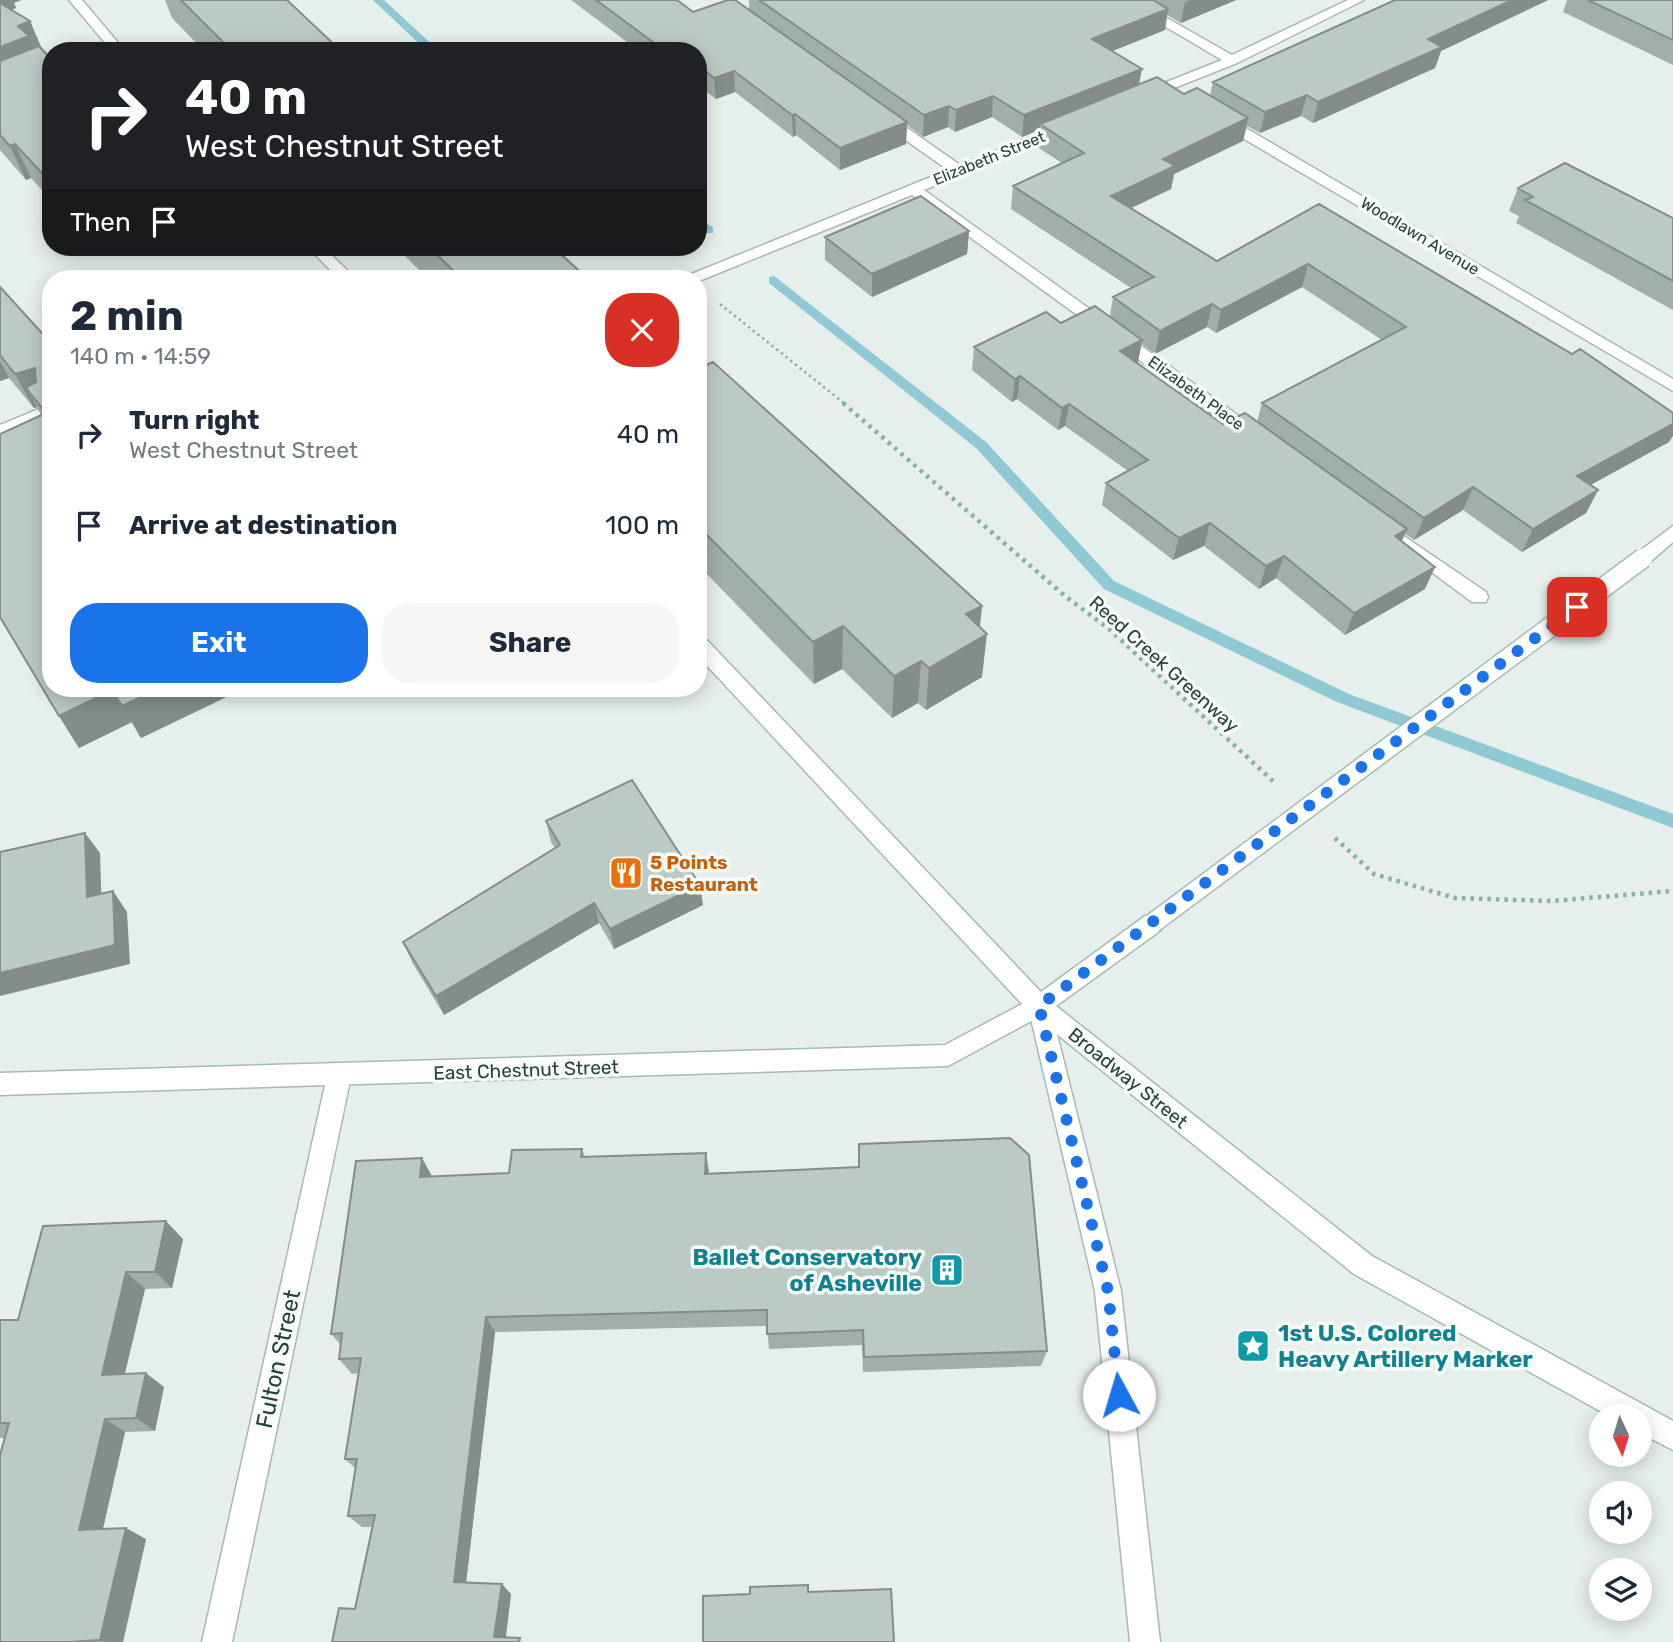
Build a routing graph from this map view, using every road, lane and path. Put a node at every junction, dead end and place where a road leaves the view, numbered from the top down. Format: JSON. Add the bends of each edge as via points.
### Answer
{"nodes":[{"id":1,"x":75,"y":0,"type":"edge"},
{"id":2,"x":1126,"y":0,"type":"edge"},
{"id":3,"x":1358,"y":0,"type":"edge"},
{"id":4,"x":107,"y":42,"type":"edge"},
{"id":5,"x":1231,"y":60,"type":"junction"},
{"id":6,"x":1166,"y":87,"type":"junction"},
{"id":7,"x":1190,"y":101,"type":"edge"},
{"id":8,"x":1130,"y":102,"type":"edge"},
{"id":9,"x":871,"y":109,"type":"edge"},
{"id":10,"x":1213,"y":115,"type":"edge"},
{"id":11,"x":1081,"y":121,"type":"edge"},
{"id":12,"x":958,"y":171,"type":"junction"},
{"id":13,"x":913,"y":189,"type":"junction"},
{"id":14,"x":323,"y":256,"type":"edge"},
{"id":15,"x":336,"y":270,"type":"edge"},
{"id":16,"x":707,"y":273,"type":"edge"},
{"id":17,"x":716,"y":301,"type":"dead end"},
{"id":18,"x":1673,"y":386,"type":"edge"},
{"id":19,"x":42,"y":413,"type":"edge"},
{"id":20,"x":0,"y":432,"type":"edge"},
{"id":21,"x":1264,"y":442,"type":"edge"},
{"id":22,"x":1377,"y":524,"type":"edge"},
{"id":23,"x":1673,"y":533,"type":"edge"},
{"id":24,"x":1479,"y":597,"type":"dead end"},
{"id":25,"x":707,"y":653,"type":"edge"},
{"id":26,"x":1283,"y":791,"type":"dead end"},
{"id":27,"x":1334,"y":837,"type":"dead end"},
{"id":28,"x":1673,"y":891,"type":"edge"},
{"id":29,"x":1039,"y":1006,"type":"junction"},
{"id":30,"x":339,"y":1076,"type":"junction"},
{"id":31,"x":0,"y":1084,"type":"edge"},
{"id":32,"x":1614,"y":1404,"type":"edge"},
{"id":33,"x":1652,"y":1425,"type":"edge"},
{"id":34,"x":1673,"y":1436,"type":"edge"},
{"id":35,"x":217,"y":1642,"type":"edge"},
{"id":36,"x":1144,"y":1642,"type":"edge"}],
"edges":[{"from":1,"to":4,"type":"street"},
{"from":2,"to":5,"type":"street"},
{"from":3,"to":5,"type":"street"},
{"from":5,"to":6,"type":"street"},
{"from":6,"to":7,"type":"street"},
{"from":6,"to":8,"type":"street"},
{"from":9,"to":12,"type":"street"},
{"from":10,"to":18,"type":"street","name":"Woodlawn Avenue"},
{"from":11,"to":12,"type":"street","name":"Elizabeth Street"},
{"from":12,"to":13,"type":"street","name":"Elizabeth Street"},
{"from":13,"to":16,"type":"street","name":"Elizabeth Street"},
{"from":13,"to":21,"type":"street","name":"Elizabeth Place"},
{"from":14,"to":15,"type":"street"},
{"from":17,"to":26,"type":"path","name":"Reed Creek Greenway","via":[[1109,629]]},
{"from":19,"to":20,"type":"street"},
{"from":22,"to":24,"type":"street"},
{"from":23,"to":29,"type":"street","name":"East Chestnut Street","bridge":true},
{"from":25,"to":29,"type":"street","name":"Broadway Street"},
{"from":27,"to":28,"type":"path","via":[[1374,874],[1455,898],[1551,901]]},
{"from":29,"to":30,"type":"street","name":"East Chestnut Street","via":[[948,1055]]},
{"from":29,"to":32,"type":"street","name":"Broadway Street","via":[[1363,1265]]},
{"from":29,"to":36,"type":"street","via":[[1108,1291]]},
{"from":30,"to":31,"type":"street","name":"East Chestnut Street"},
{"from":30,"to":35,"type":"street","name":"Fulton Street"},
{"from":33,"to":34,"type":"street","name":"Broadway Street"}]}
